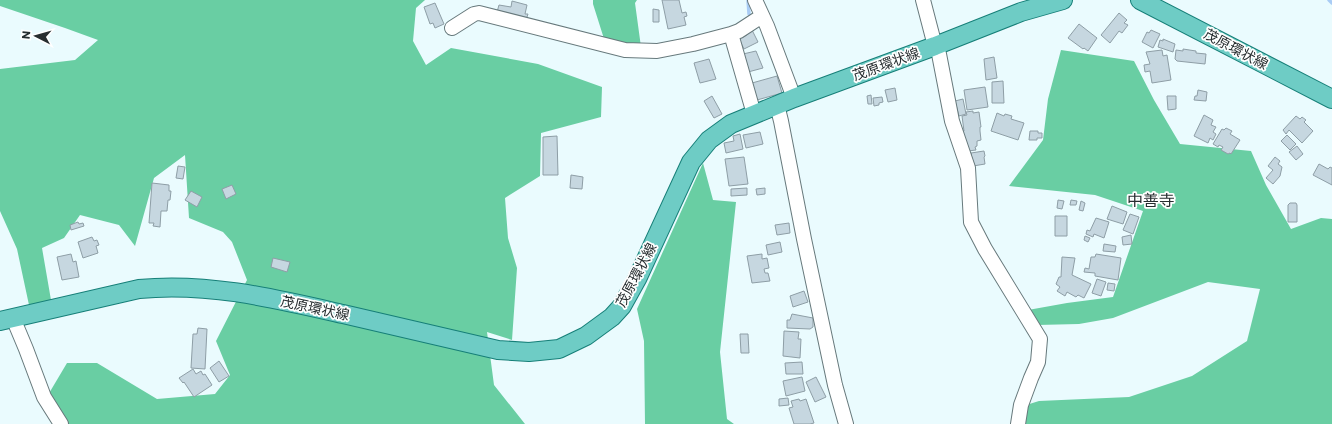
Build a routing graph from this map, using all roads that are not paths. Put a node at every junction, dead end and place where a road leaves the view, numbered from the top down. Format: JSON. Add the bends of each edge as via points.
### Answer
{"nodes":[{"id":1,"x":755,"y":0,"type":"edge"},
{"id":2,"x":923,"y":0,"type":"edge"},
{"id":3,"x":1063,"y":0,"type":"edge"},
{"id":4,"x":1140,"y":0,"type":"edge"},
{"id":5,"x":762,"y":16,"type":"junction"},
{"id":6,"x":452,"y":28,"type":"dead end"},
{"id":7,"x":731,"y":34,"type":"junction"},
{"id":8,"x":935,"y":46,"type":"junction"},
{"id":9,"x":794,"y":98,"type":"junction"},
{"id":10,"x":1332,"y":99,"type":"edge"},
{"id":11,"x":777,"y":105,"type":"junction"},
{"id":12,"x":754,"y":114,"type":"junction"},
{"id":13,"x":6,"y":320,"type":"edge"},
{"id":14,"x":61,"y":424,"type":"edge"},
{"id":15,"x":846,"y":424,"type":"edge"},
{"id":16,"x":1018,"y":424,"type":"edge"}],
"edges":[{"from":1,"to":5,"type":"street"},
{"from":2,"to":8,"type":"street"},
{"from":3,"to":8,"type":"main road","name":"茂原環状線","via":[[1021,12]]},
{"from":4,"to":10,"type":"main road","name":"茂原環状線"},
{"from":5,"to":7,"type":"street"},
{"from":5,"to":9,"type":"street"},
{"from":6,"to":7,"type":"street","via":[[479,13],[625,50],[657,51]]},
{"from":7,"to":12,"type":"street"},
{"from":8,"to":9,"type":"main road","name":"茂原環状線"},
{"from":8,"to":16,"type":"street","via":[[939,54],[952,121],[968,168],[972,222],[1040,339],[1038,362],[1021,405]]},
{"from":9,"to":11,"type":"main road","name":"茂原環状線"},
{"from":11,"to":12,"type":"main road","name":"茂原環状線"},
{"from":11,"to":15,"type":"street","via":[[834,385]]},
{"from":12,"to":13,"type":"main road","name":"茂原環状線","via":[[731,124],[709,140],[691,162],[622,306],[612,317],[586,336],[559,349],[529,352],[498,350],[292,302],[200,287],[139,289]]},
{"from":13,"to":14,"type":"street","via":[[26,350],[44,397]]}]}
